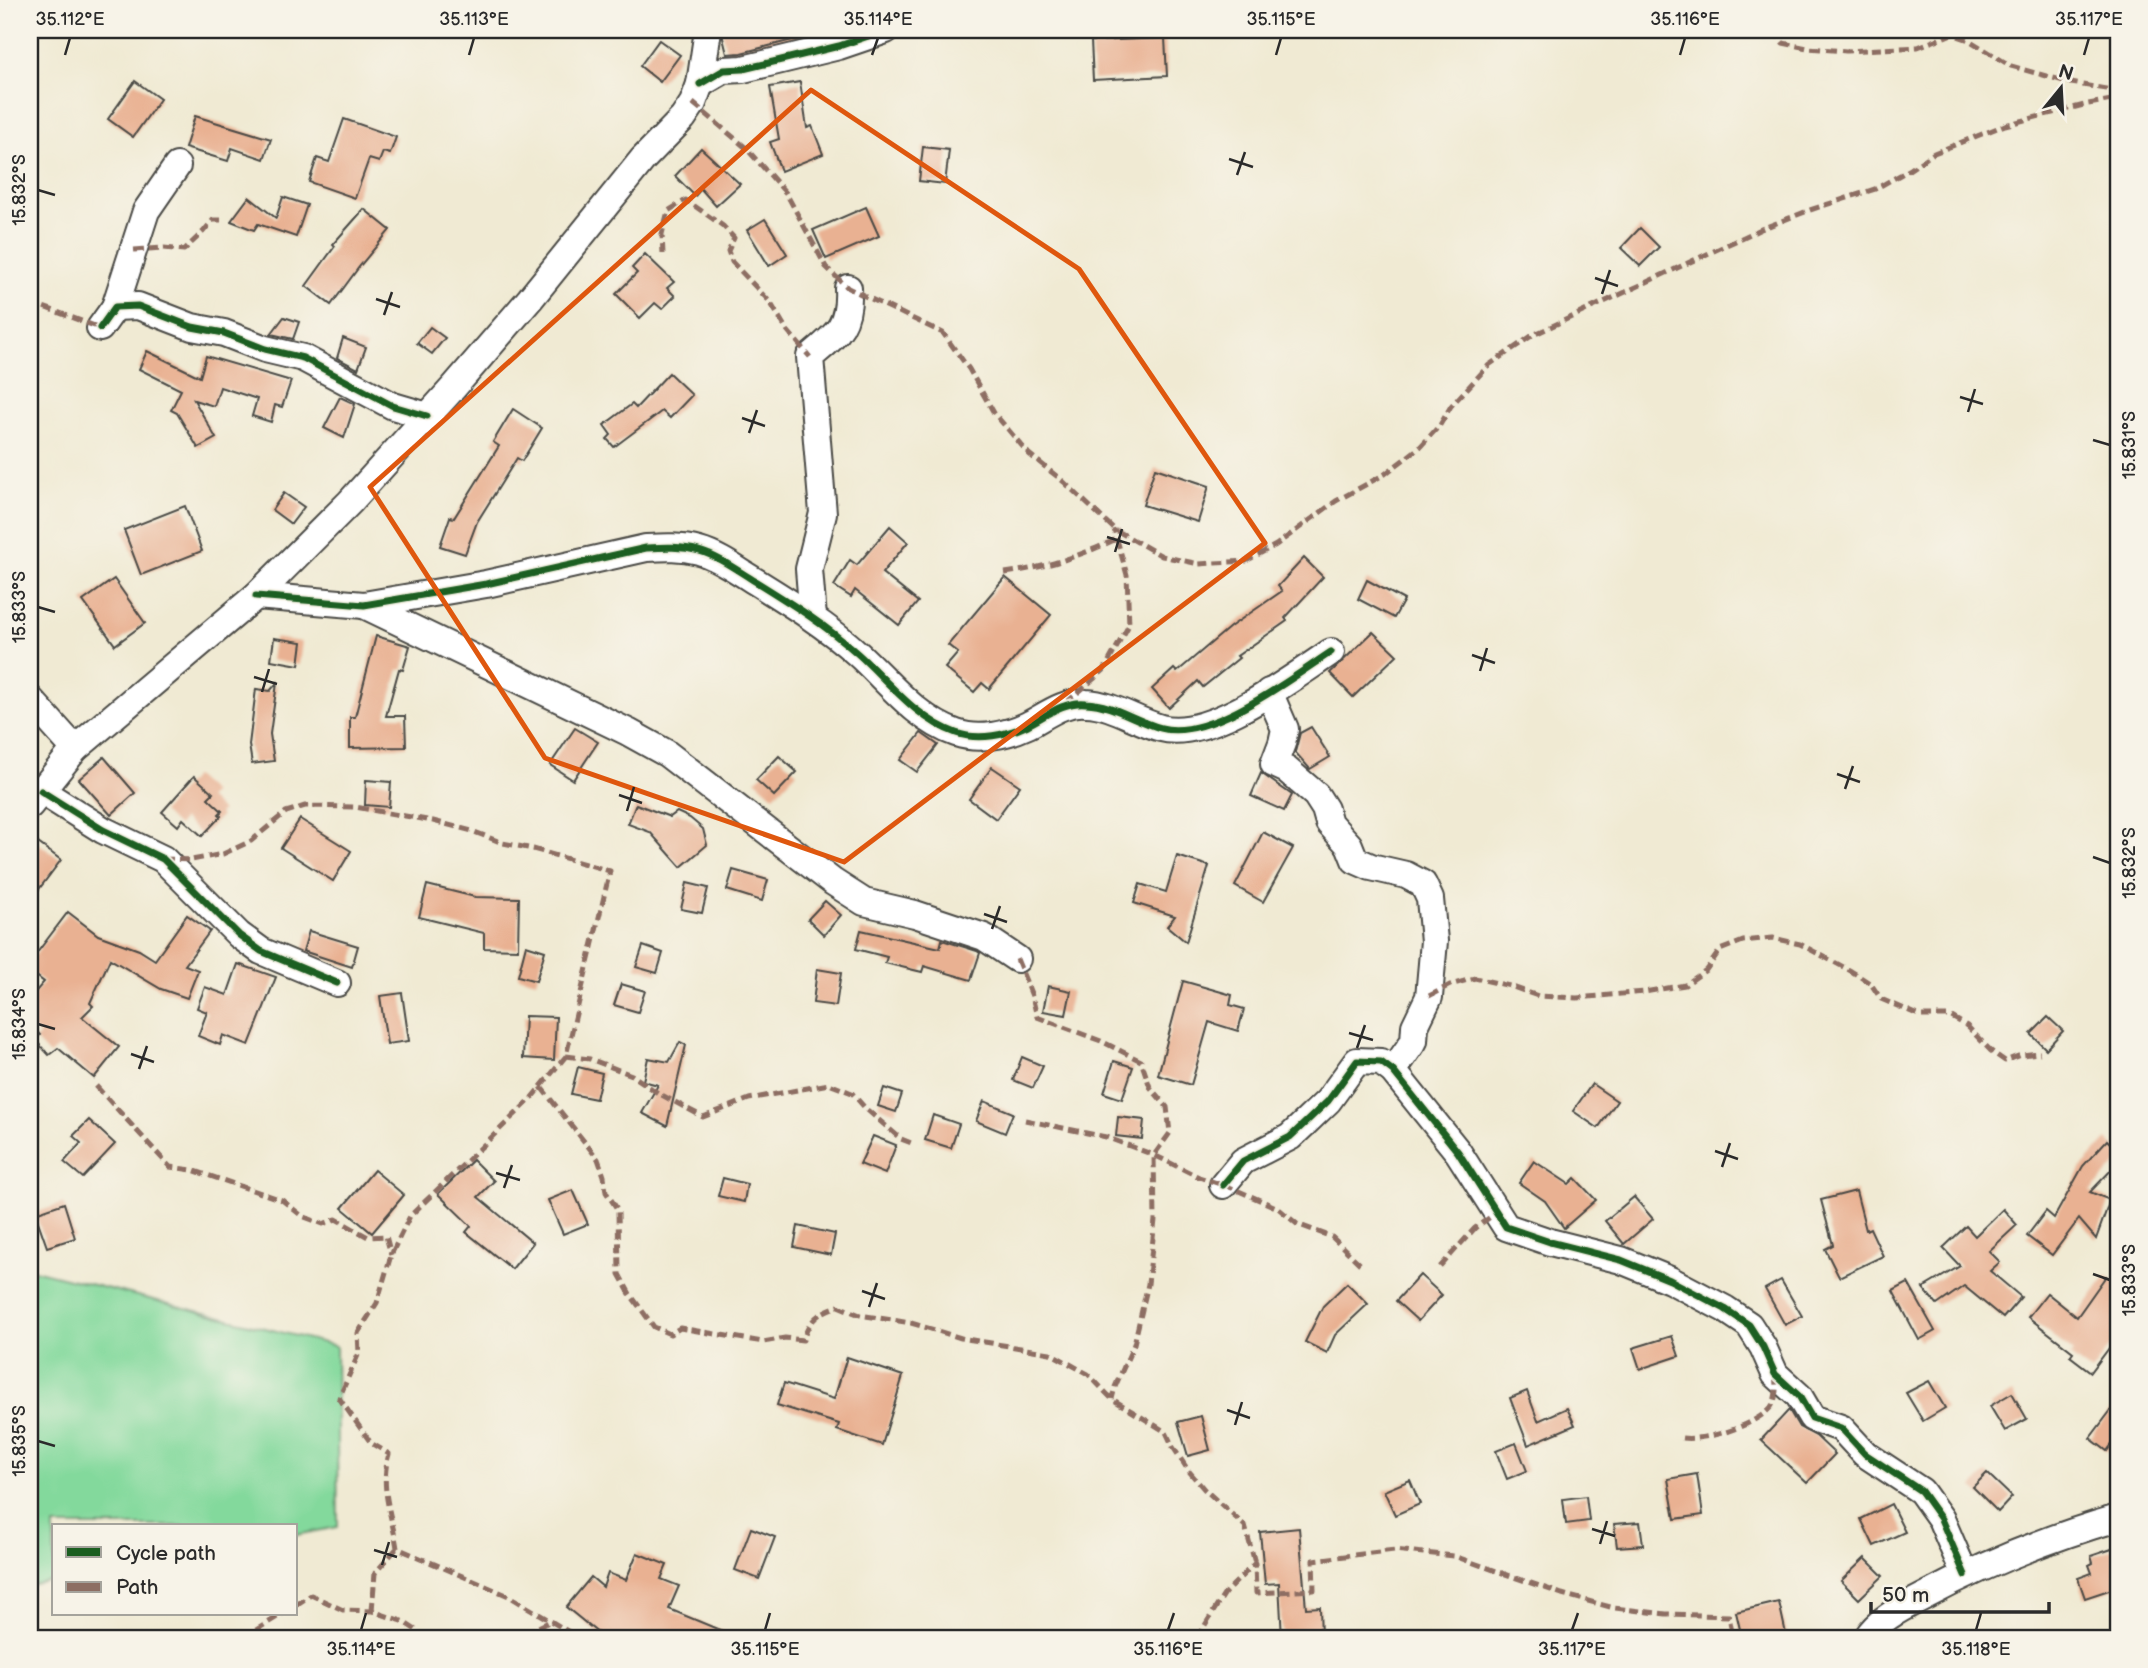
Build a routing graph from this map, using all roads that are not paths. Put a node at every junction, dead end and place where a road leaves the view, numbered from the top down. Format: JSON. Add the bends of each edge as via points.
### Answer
{"nodes":[{"id":1,"x":708,"y":30,"type":"edge"},
{"id":2,"x":887,"y":30,"type":"edge"},
{"id":3,"x":700,"y":84,"type":"junction"},
{"id":4,"x":177,"y":166,"type":"dead end"},
{"id":5,"x":848,"y":288,"type":"dead end"},
{"id":6,"x":427,"y":416,"type":"junction"},
{"id":7,"x":257,"y":596,"type":"junction"},
{"id":8,"x":364,"y":606,"type":"junction"},
{"id":9,"x":813,"y":618,"type":"junction"},
{"id":10,"x":1331,"y":652,"type":"dead end"},
{"id":11,"x":1269,"y":692,"type":"junction"},
{"id":12,"x":30,"y":699,"type":"edge"},
{"id":13,"x":75,"y":749,"type":"junction"},
{"id":14,"x":35,"y":798,"type":"edge"},
{"id":15,"x":1017,"y":959,"type":"dead end"},
{"id":16,"x":337,"y":983,"type":"dead end"},
{"id":17,"x":1393,"y":1071,"type":"junction"},
{"id":18,"x":1223,"y":1185,"type":"dead end"},
{"id":19,"x":2118,"y":1518,"type":"edge"},
{"id":20,"x":1965,"y":1575,"type":"junction"},
{"id":21,"x":1867,"y":1638,"type":"edge"}],
"edges":[{"from":1,"to":3,"type":"street"},
{"from":2,"to":3,"type":"street","via":[[839,46],[724,70]]},
{"from":3,"to":6,"type":"street","via":[[683,118],[643,159],[530,299]]},
{"from":4,"to":6,"type":"street","via":[[146,211],[107,317],[138,306],[192,327],[303,358],[393,406]]},
{"from":5,"to":9,"type":"street","via":[[849,307],[839,332],[810,357],[822,513],[810,569]]},
{"from":6,"to":7,"type":"street"},
{"from":7,"to":8,"type":"street"},
{"from":7,"to":13,"type":"street"},
{"from":8,"to":9,"type":"street","via":[[670,546],[724,562]]},
{"from":8,"to":15,"type":"street","via":[[666,753],[864,902],[984,937]]},
{"from":9,"to":11,"type":"street","via":[[923,715],[956,733],[989,737],[1024,726],[1063,705],[1082,702],[1101,704],[1162,728],[1183,729],[1228,716]]},
{"from":10,"to":11,"type":"street"},
{"from":11,"to":17,"type":"street","via":[[1285,729],[1274,764],[1316,794],[1329,823],[1349,845],[1355,860],[1423,884],[1430,899],[1434,940],[1429,997],[1415,1026],[1414,1041]]},
{"from":12,"to":13,"type":"street"},
{"from":13,"to":14,"type":"street"},
{"from":14,"to":16,"type":"street","via":[[163,859],[261,951]]},
{"from":17,"to":18,"type":"street","via":[[1381,1062],[1357,1061],[1328,1101],[1290,1137],[1243,1161]]},
{"from":17,"to":20,"type":"street","via":[[1433,1117],[1506,1227],[1621,1260],[1670,1280],[1749,1325],[1775,1374],[1799,1396],[1812,1418],[1841,1429],[1865,1454],[1921,1491],[1941,1519]]},
{"from":19,"to":20,"type":"street"},
{"from":20,"to":21,"type":"street","via":[[1895,1613]]}]}
